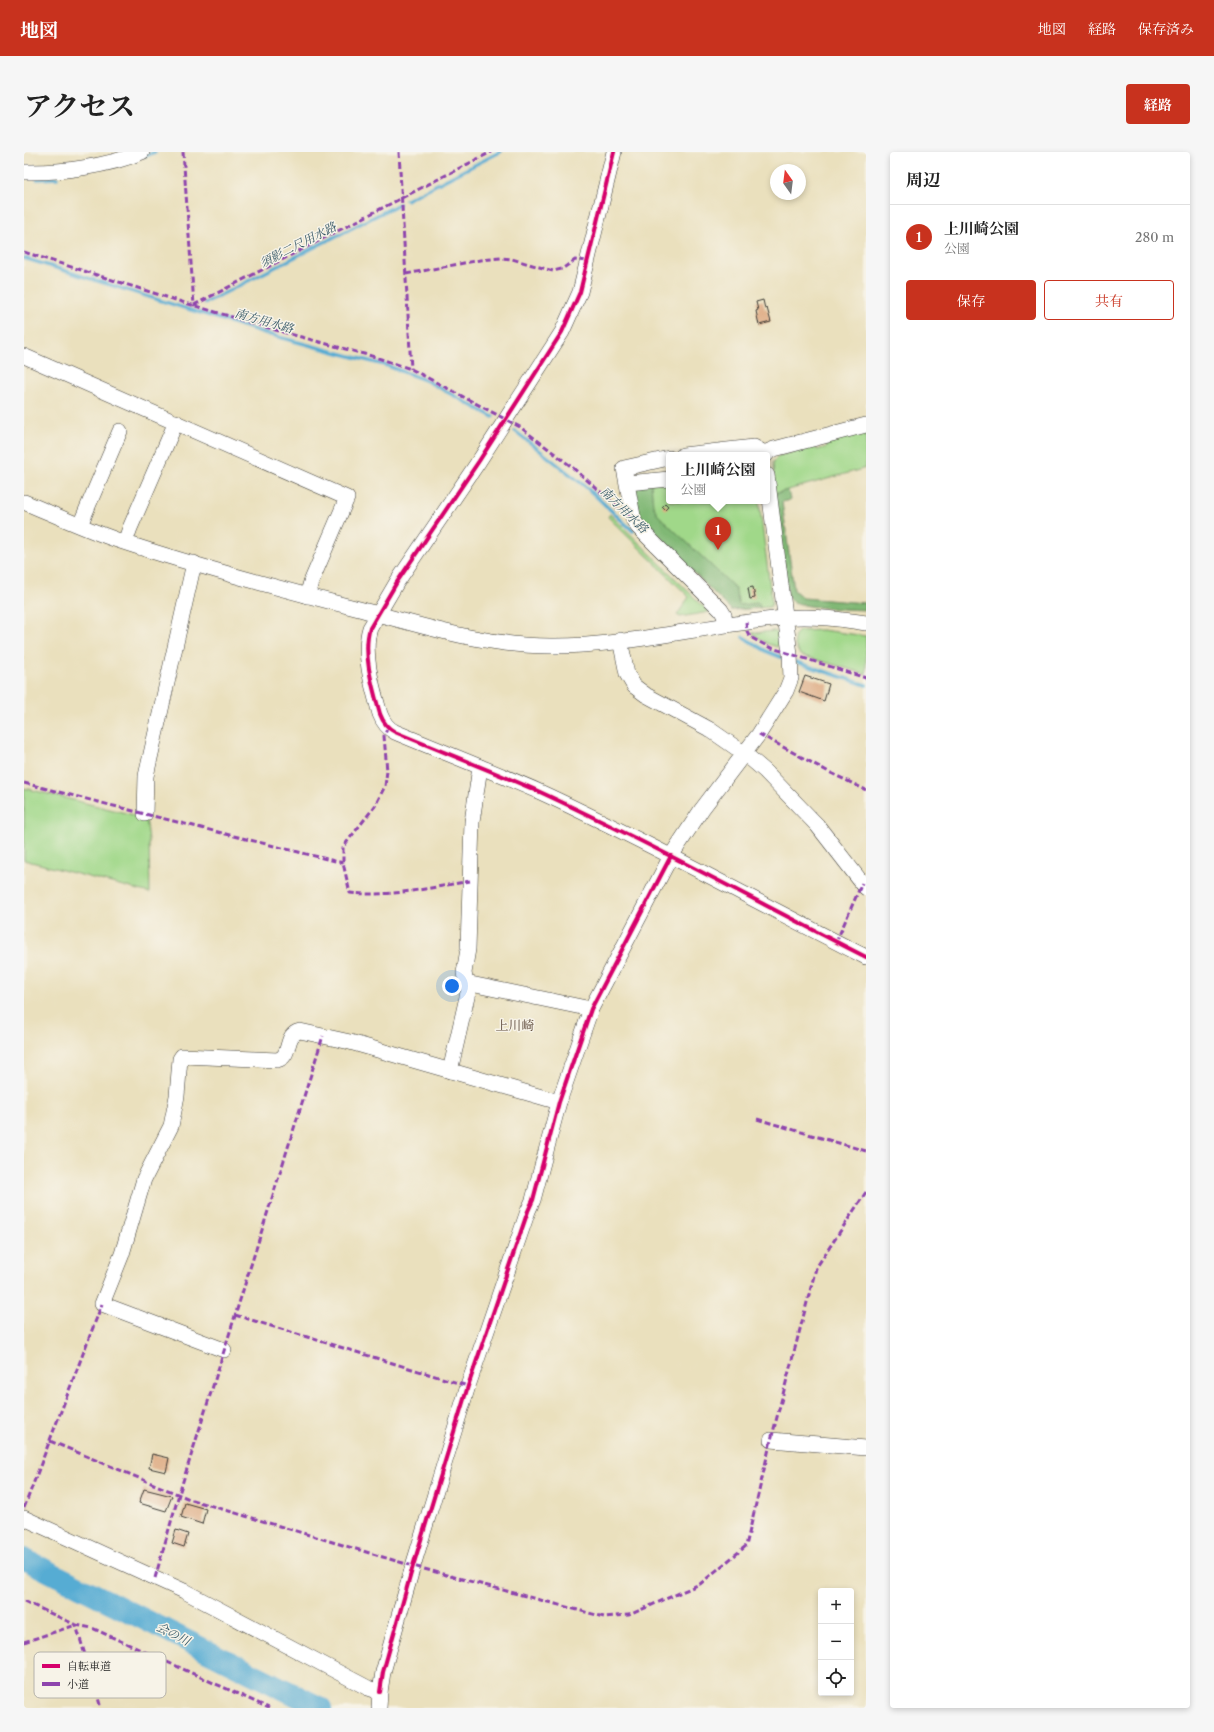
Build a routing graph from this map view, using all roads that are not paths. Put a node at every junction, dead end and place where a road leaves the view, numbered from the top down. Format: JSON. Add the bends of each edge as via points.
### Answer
{"nodes":[{"id":1,"x":142,"y":152,"type":"edge"},
{"id":2,"x":614,"y":152,"type":"edge"},
{"id":3,"x":24,"y":172,"type":"edge"},
{"id":4,"x":24,"y":356,"type":"edge"},
{"id":5,"x":176,"y":422,"type":"junction"},
{"id":6,"x":866,"y":425,"type":"edge"},
{"id":7,"x":120,"y":431,"type":"dead end"},
{"id":8,"x":710,"y":452,"type":"edge"},
{"id":9,"x":763,"y":452,"type":"edge"},
{"id":10,"x":769,"y":452,"type":"edge"},
{"id":11,"x":666,"y":459,"type":"edge"},
{"id":12,"x":666,"y":479,"type":"edge"},
{"id":13,"x":628,"y":483,"type":"junction"},
{"id":14,"x":770,"y":499,"type":"edge"},
{"id":15,"x":24,"y":502,"type":"edge"},
{"id":16,"x":80,"y":525,"type":"junction"},
{"id":17,"x":125,"y":542,"type":"junction"},
{"id":18,"x":194,"y":563,"type":"junction"},
{"id":19,"x":307,"y":596,"type":"junction"},
{"id":20,"x":378,"y":614,"type":"junction"},
{"id":21,"x":785,"y":617,"type":"junction"},
{"id":22,"x":866,"y":623,"type":"edge"},
{"id":23,"x":726,"y":624,"type":"junction"},
{"id":24,"x":620,"y":640,"type":"junction"},
{"id":25,"x":745,"y":754,"type":"junction"},
{"id":26,"x":480,"y":767,"type":"junction"},
{"id":27,"x":145,"y":814,"type":"dead end"},
{"id":28,"x":671,"y":856,"type":"junction"},
{"id":29,"x":866,"y":888,"type":"edge"},
{"id":30,"x":866,"y":957,"type":"edge"},
{"id":31,"x":470,"y":984,"type":"junction"},
{"id":32,"x":592,"y":1008,"type":"junction"},
{"id":33,"x":450,"y":1071,"type":"junction"},
{"id":34,"x":558,"y":1102,"type":"junction"},
{"id":35,"x":224,"y":1350,"type":"dead end"},
{"id":36,"x":771,"y":1440,"type":"dead end"},
{"id":37,"x":866,"y":1448,"type":"edge"},
{"id":38,"x":24,"y":1518,"type":"edge"},
{"id":39,"x":380,"y":1692,"type":"junction"},
{"id":40,"x":379,"y":1708,"type":"edge"}],
"edges":[{"from":1,"to":3,"type":"street","via":[[66,170]]},
{"from":2,"to":20,"type":"street","via":[[580,292],[562,332]]},
{"from":4,"to":5,"type":"street"},
{"from":5,"to":17,"type":"street"},
{"from":5,"to":19,"type":"street","via":[[347,498]]},
{"from":6,"to":10,"type":"street"},
{"from":7,"to":16,"type":"street"},
{"from":8,"to":9,"type":"street","via":[[754,447]]},
{"from":11,"to":13,"type":"street","via":[[624,468]]},
{"from":12,"to":13,"type":"street"},
{"from":13,"to":23,"type":"street","via":[[634,521],[638,527],[721,610]]},
{"from":14,"to":21,"type":"street"},
{"from":15,"to":16,"type":"street"},
{"from":16,"to":17,"type":"street"},
{"from":17,"to":18,"type":"street"},
{"from":18,"to":19,"type":"street"},
{"from":18,"to":27,"type":"street","via":[[146,776]]},
{"from":19,"to":20,"type":"street"},
{"from":20,"to":24,"type":"street","via":[[505,644],[555,646]]},
{"from":20,"to":26,"type":"street","via":[[370,628],[367,650],[378,708],[383,721],[395,732]]},
{"from":21,"to":22,"type":"street"},
{"from":21,"to":23,"type":"street"},
{"from":21,"to":25,"type":"street","via":[[791,678],[760,734]]},
{"from":23,"to":24,"type":"street"},
{"from":24,"to":25,"type":"street","via":[[626,674],[634,686],[709,729]]},
{"from":25,"to":28,"type":"street","via":[[702,809]]},
{"from":25,"to":29,"type":"street","via":[[778,782],[806,812]]},
{"from":26,"to":28,"type":"street","via":[[539,792]]},
{"from":26,"to":31,"type":"street","via":[[472,822],[468,949],[464,973],[466,983]]},
{"from":28,"to":30,"type":"street"},
{"from":28,"to":32,"type":"street"},
{"from":31,"to":32,"type":"street"},
{"from":31,"to":33,"type":"street"},
{"from":32,"to":34,"type":"street"},
{"from":33,"to":34,"type":"street"},
{"from":33,"to":35,"type":"street","via":[[300,1031],[291,1036],[286,1056],[277,1060],[182,1056],[171,1126],[144,1179],[122,1254],[102,1304]]},
{"from":34,"to":39,"type":"street","via":[[533,1200],[471,1378],[413,1566],[383,1672]]},
{"from":36,"to":37,"type":"street"},
{"from":38,"to":39,"type":"street","via":[[184,1592]]},
{"from":39,"to":40,"type":"street"}]}
